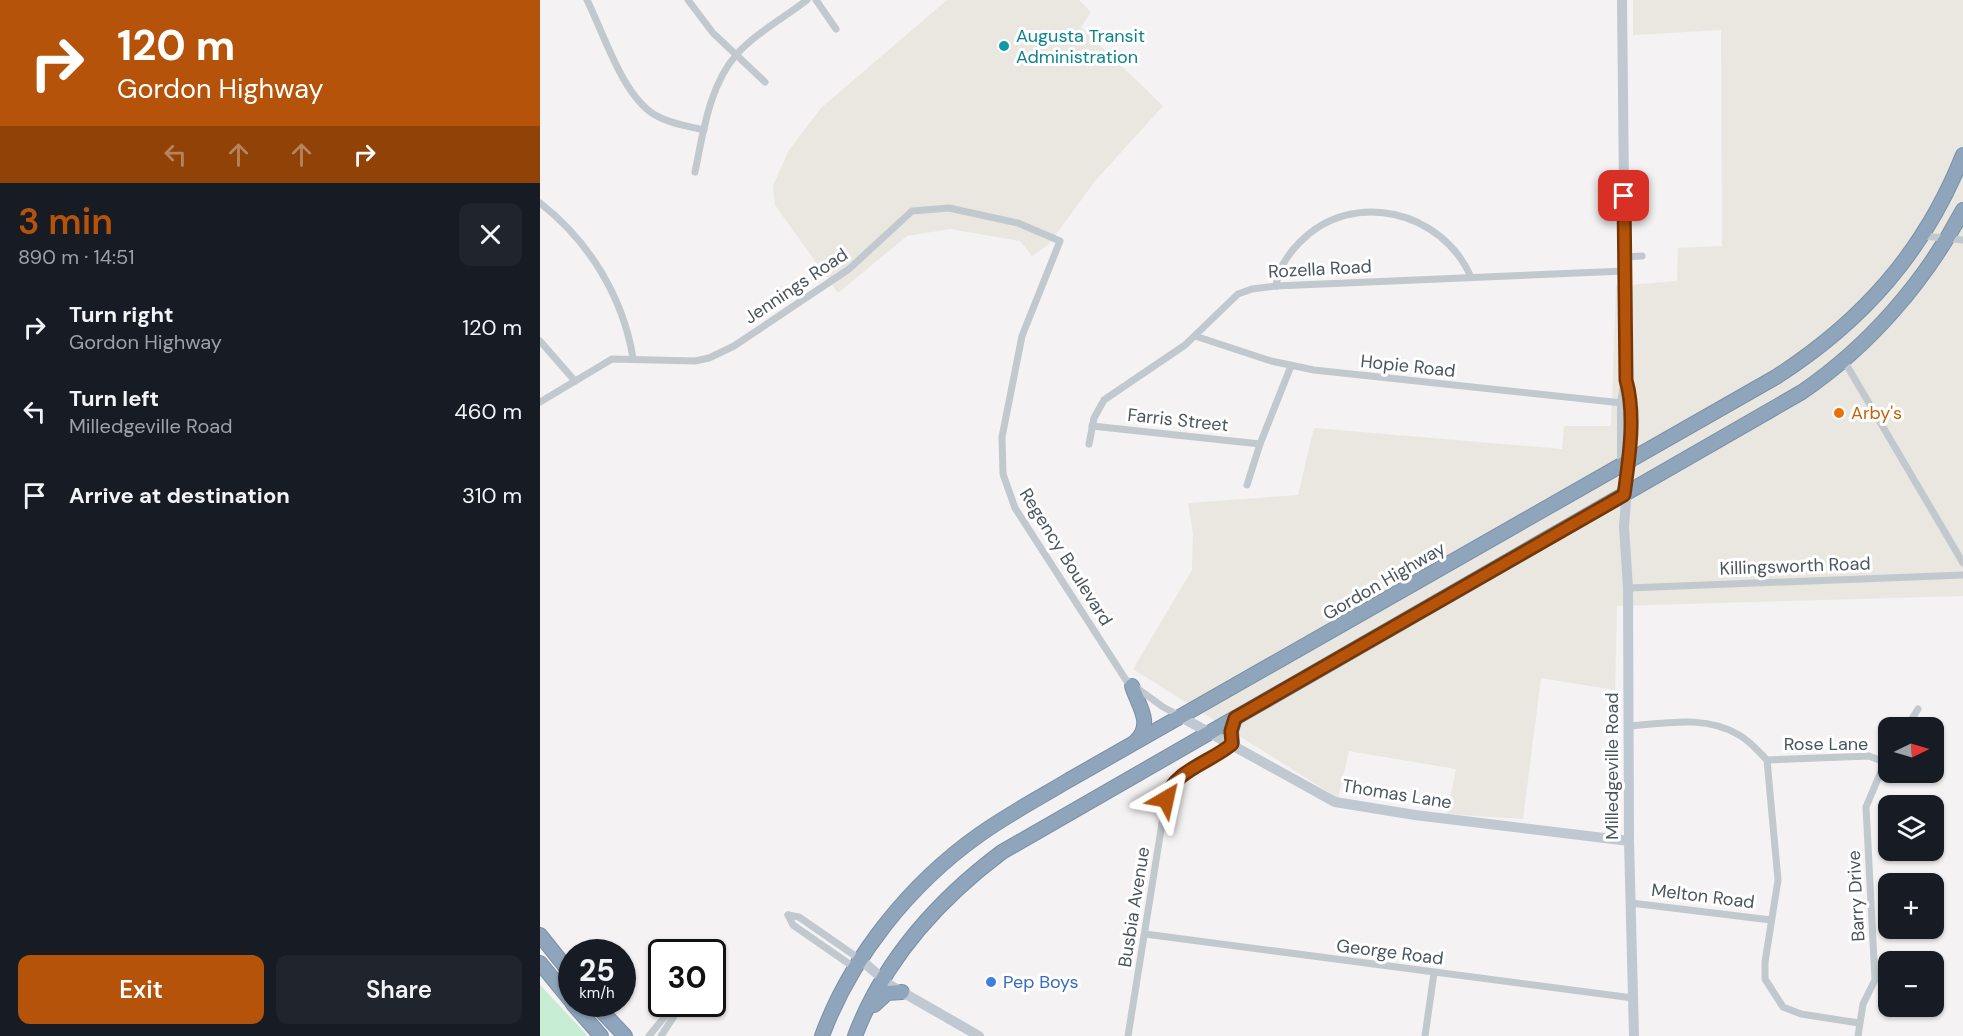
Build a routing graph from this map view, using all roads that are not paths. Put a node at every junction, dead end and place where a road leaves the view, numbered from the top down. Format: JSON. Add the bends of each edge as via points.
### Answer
{"nodes":[{"id":1,"x":588,"y":0,"type":"edge"},
{"id":2,"x":688,"y":0,"type":"edge"},
{"id":3,"x":807,"y":0,"type":"edge"},
{"id":4,"x":816,"y":0,"type":"edge"},
{"id":5,"x":1622,"y":0,"type":"edge"},
{"id":6,"x":836,"y":29,"type":"dead end"},
{"id":7,"x":736,"y":55,"type":"junction"},
{"id":8,"x":765,"y":81,"type":"dead end"},
{"id":9,"x":704,"y":130,"type":"junction"},
{"id":10,"x":1963,"y":155,"type":"edge"},
{"id":11,"x":695,"y":172,"type":"dead end"},
{"id":12,"x":540,"y":203,"type":"edge"},
{"id":13,"x":1963,"y":210,"type":"edge"},
{"id":14,"x":1924,"y":236,"type":"junction"},
{"id":15,"x":1947,"y":238,"type":"junction"},
{"id":16,"x":1963,"y":240,"type":"edge"},
{"id":17,"x":1060,"y":241,"type":"joint"},
{"id":18,"x":1642,"y":256,"type":"dead end"},
{"id":19,"x":1624,"y":257,"type":"junction"},
{"id":20,"x":1624,"y":271,"type":"junction"},
{"id":21,"x":1471,"y":277,"type":"junction"},
{"id":22,"x":1276,"y":286,"type":"junction"},
{"id":23,"x":1195,"y":336,"type":"junction"},
{"id":24,"x":540,"y":342,"type":"edge"},
{"id":25,"x":633,"y":358,"type":"junction"},
{"id":26,"x":1843,"y":359,"type":"junction"},
{"id":27,"x":1291,"y":366,"type":"junction"},
{"id":28,"x":1626,"y":380,"type":"junction"},
{"id":29,"x":575,"y":381,"type":"junction"},
{"id":30,"x":540,"y":402,"type":"edge"},
{"id":31,"x":1622,"y":403,"type":"junction"},
{"id":32,"x":1092,"y":426,"type":"junction"},
{"id":33,"x":1089,"y":444,"type":"dead end"},
{"id":34,"x":1260,"y":444,"type":"junction"},
{"id":35,"x":1625,"y":463,"type":"junction"},
{"id":36,"x":1247,"y":485,"type":"dead end"},
{"id":37,"x":1624,"y":495,"type":"junction"},
{"id":38,"x":1963,"y":563,"type":"edge"},
{"id":39,"x":1963,"y":575,"type":"edge"},
{"id":40,"x":1628,"y":588,"type":"junction"},
{"id":41,"x":1132,"y":686,"type":"junction"},
{"id":42,"x":1917,"y":709,"type":"dead end"},
{"id":43,"x":1181,"y":717,"type":"junction"},
{"id":44,"x":1912,"y":717,"type":"edge"},
{"id":45,"x":1235,"y":718,"type":"junction"},
{"id":46,"x":1629,"y":726,"type":"junction"},
{"id":47,"x":1211,"y":731,"type":"junction"},
{"id":48,"x":1232,"y":744,"type":"junction"},
{"id":49,"x":1131,"y":745,"type":"junction"},
{"id":50,"x":1878,"y":758,"type":"edge"},
{"id":51,"x":1767,"y":760,"type":"junction"},
{"id":52,"x":1878,"y":778,"type":"edge"},
{"id":53,"x":1629,"y":841,"type":"junction"},
{"id":54,"x":1631,"y":903,"type":"junction"},
{"id":55,"x":1771,"y":920,"type":"junction"},
{"id":56,"x":1145,"y":934,"type":"junction"},
{"id":57,"x":540,"y":935,"type":"edge"},
{"id":58,"x":558,"y":958,"type":"edge"},
{"id":59,"x":540,"y":963,"type":"edge"},
{"id":60,"x":858,"y":964,"type":"junction"},
{"id":61,"x":1434,"y":973,"type":"junction"},
{"id":62,"x":883,"y":980,"type":"junction"},
{"id":63,"x":558,"y":986,"type":"edge"},
{"id":64,"x":902,"y":992,"type":"junction"},
{"id":65,"x":1633,"y":998,"type":"junction"},
{"id":66,"x":584,"y":1017,"type":"edge"},
{"id":67,"x":607,"y":1017,"type":"edge"},
{"id":68,"x":664,"y":1017,"type":"edge"},
{"id":69,"x":673,"y":1017,"type":"edge"},
{"id":70,"x":1859,"y":1023,"type":"junction"},
{"id":71,"x":598,"y":1033,"type":"edge"},
{"id":72,"x":625,"y":1036,"type":"edge"},
{"id":73,"x":649,"y":1036,"type":"edge"},
{"id":74,"x":661,"y":1036,"type":"edge"},
{"id":75,"x":822,"y":1036,"type":"edge"},
{"id":76,"x":856,"y":1036,"type":"edge"},
{"id":77,"x":979,"y":1036,"type":"edge"},
{"id":78,"x":1128,"y":1036,"type":"edge"},
{"id":79,"x":1425,"y":1036,"type":"edge"},
{"id":80,"x":1634,"y":1036,"type":"edge"},
{"id":81,"x":1858,"y":1036,"type":"edge"}],
"edges":[{"from":1,"to":9,"type":"street","via":[[625,81],[645,108],[669,122]]},
{"from":2,"to":7,"type":"street"},
{"from":3,"to":7,"type":"street"},
{"from":4,"to":6,"type":"street"},
{"from":5,"to":19,"type":"street","name":"Milledgeville Road"},
{"from":7,"to":8,"type":"street"},
{"from":7,"to":9,"type":"street","via":[[719,83]]},
{"from":9,"to":11,"type":"street"},
{"from":10,"to":14,"type":"highway","name":"Gordon Highway"},
{"from":12,"to":25,"type":"street","via":[[569,228],[597,265],[619,306]]},
{"from":13,"to":15,"type":"highway"},
{"from":14,"to":15,"type":"street"},
{"from":14,"to":35,"type":"highway","name":"Gordon Highway","via":[[1868,303],[1824,344],[1776,377]]},
{"from":15,"to":16,"type":"street"},
{"from":15,"to":26,"type":"highway","via":[[1900,303]]},
{"from":17,"to":25,"type":"street","name":"Jennings Road","via":[[998,218],[946,207],[918,209],[902,217],[849,269],[734,346],[695,361]]},
{"from":17,"to":41,"type":"street","name":"Regency Boulevard","via":[[1022,336],[1002,437],[1003,474],[1015,508]]},
{"from":18,"to":19,"type":"street"},
{"from":19,"to":20,"type":"street","name":"Milledgeville Road"},
{"from":20,"to":21,"type":"street","name":"Rozella Road"},
{"from":20,"to":28,"type":"street","name":"Milledgeville Road"},
{"from":21,"to":22,"type":"street","name":"Rozella Road"},
{"from":21,"to":22,"type":"street","via":[[1457,253],[1436,232],[1411,218],[1377,211],[1343,216],[1318,227],[1290,254]]},
{"from":22,"to":23,"type":"street","name":"Rozella Road","via":[[1238,294]]},
{"from":23,"to":27,"type":"street","name":"Hopie Road"},
{"from":23,"to":32,"type":"street","name":"Rozella Road","via":[[1104,399]]},
{"from":24,"to":29,"type":"street"},
{"from":25,"to":29,"type":"street","name":"Jennings Road","via":[[612,359]]},
{"from":26,"to":37,"type":"highway","via":[[1802,392]]},
{"from":26,"to":38,"type":"street"},
{"from":27,"to":31,"type":"street","name":"Hopie Road"},
{"from":27,"to":34,"type":"street"},
{"from":28,"to":31,"type":"street","name":"Milledgeville Road"},
{"from":28,"to":35,"type":"street","name":"Milledgeville Road","via":[[1630,393]]},
{"from":29,"to":30,"type":"street","name":"Jennings Road"},
{"from":31,"to":35,"type":"street","name":"Milledgeville Road"},
{"from":32,"to":33,"type":"street","name":"Rozella Road"},
{"from":32,"to":34,"type":"street","name":"Farris Street"},
{"from":34,"to":36,"type":"street"},
{"from":35,"to":37,"type":"street","name":"Milledgeville Road"},
{"from":35,"to":43,"type":"highway","name":"Gordon Highway"},
{"from":37,"to":40,"type":"street","name":"Milledgeville Road"},
{"from":37,"to":45,"type":"highway"},
{"from":39,"to":40,"type":"street","name":"Killingsworth Road"},
{"from":40,"to":46,"type":"street","name":"Milledgeville Road"},
{"from":41,"to":43,"type":"street","name":"Regency Boulevard"},
{"from":41,"to":49,"type":"highway","via":[[1145,724],[1142,735]]},
{"from":42,"to":44,"type":"street"},
{"from":43,"to":47,"type":"street","name":"Thomas Lane"},
{"from":43,"to":49,"type":"highway","name":"Gordon Highway"},
{"from":45,"to":47,"type":"highway"},
{"from":45,"to":48,"type":"highway"},
{"from":46,"to":51,"type":"street","via":[[1689,721],[1718,724],[1741,736]]},
{"from":46,"to":53,"type":"street","name":"Milledgeville Road"},
{"from":47,"to":48,"type":"street","name":"Thomas Lane"},
{"from":47,"to":62,"type":"highway","via":[[1022,840],[974,873],[916,931]]},
{"from":48,"to":53,"type":"street","name":"Thomas Lane","via":[[1335,802]]},
{"from":48,"to":56,"type":"street","name":"Busbia Avenue","via":[[1178,779],[1167,792]]},
{"from":49,"to":60,"type":"highway","name":"Gordon Highway","via":[[969,842],[910,897]]},
{"from":50,"to":51,"type":"street","name":"Rose Lane"},
{"from":51,"to":55,"type":"street","via":[[1778,880]]},
{"from":52,"to":70,"type":"street","name":"Barry Drive","via":[[1866,807],[1875,980]]},
{"from":53,"to":54,"type":"street","name":"Milledgeville Road"},
{"from":54,"to":55,"type":"street","name":"Melton Road"},
{"from":54,"to":65,"type":"street","name":"Milledgeville Road"},
{"from":55,"to":70,"type":"street","via":[[1765,979],[1783,1007],[1801,1014]]},
{"from":56,"to":61,"type":"street","name":"George Road"},
{"from":56,"to":78,"type":"street","name":"Busbia Avenue"},
{"from":57,"to":58,"type":"highway"},
{"from":59,"to":63,"type":"highway"},
{"from":60,"to":60,"type":"street","via":[[799,917],[788,915],[817,942]]},
{"from":60,"to":62,"type":"street"},
{"from":60,"to":75,"type":"highway","name":"Gordon Highway"},
{"from":61,"to":65,"type":"street","name":"George Road"},
{"from":61,"to":79,"type":"street"},
{"from":62,"to":64,"type":"street"},
{"from":62,"to":76,"type":"highway"},
{"from":64,"to":76,"type":"highway","via":[[879,998]]},
{"from":64,"to":77,"type":"street"},
{"from":65,"to":80,"type":"street","name":"Milledgeville Road"},
{"from":66,"to":71,"type":"highway"},
{"from":67,"to":72,"type":"highway"},
{"from":68,"to":73,"type":"street"},
{"from":69,"to":74,"type":"street"},
{"from":70,"to":81,"type":"street","name":"Barry Drive"}]}
